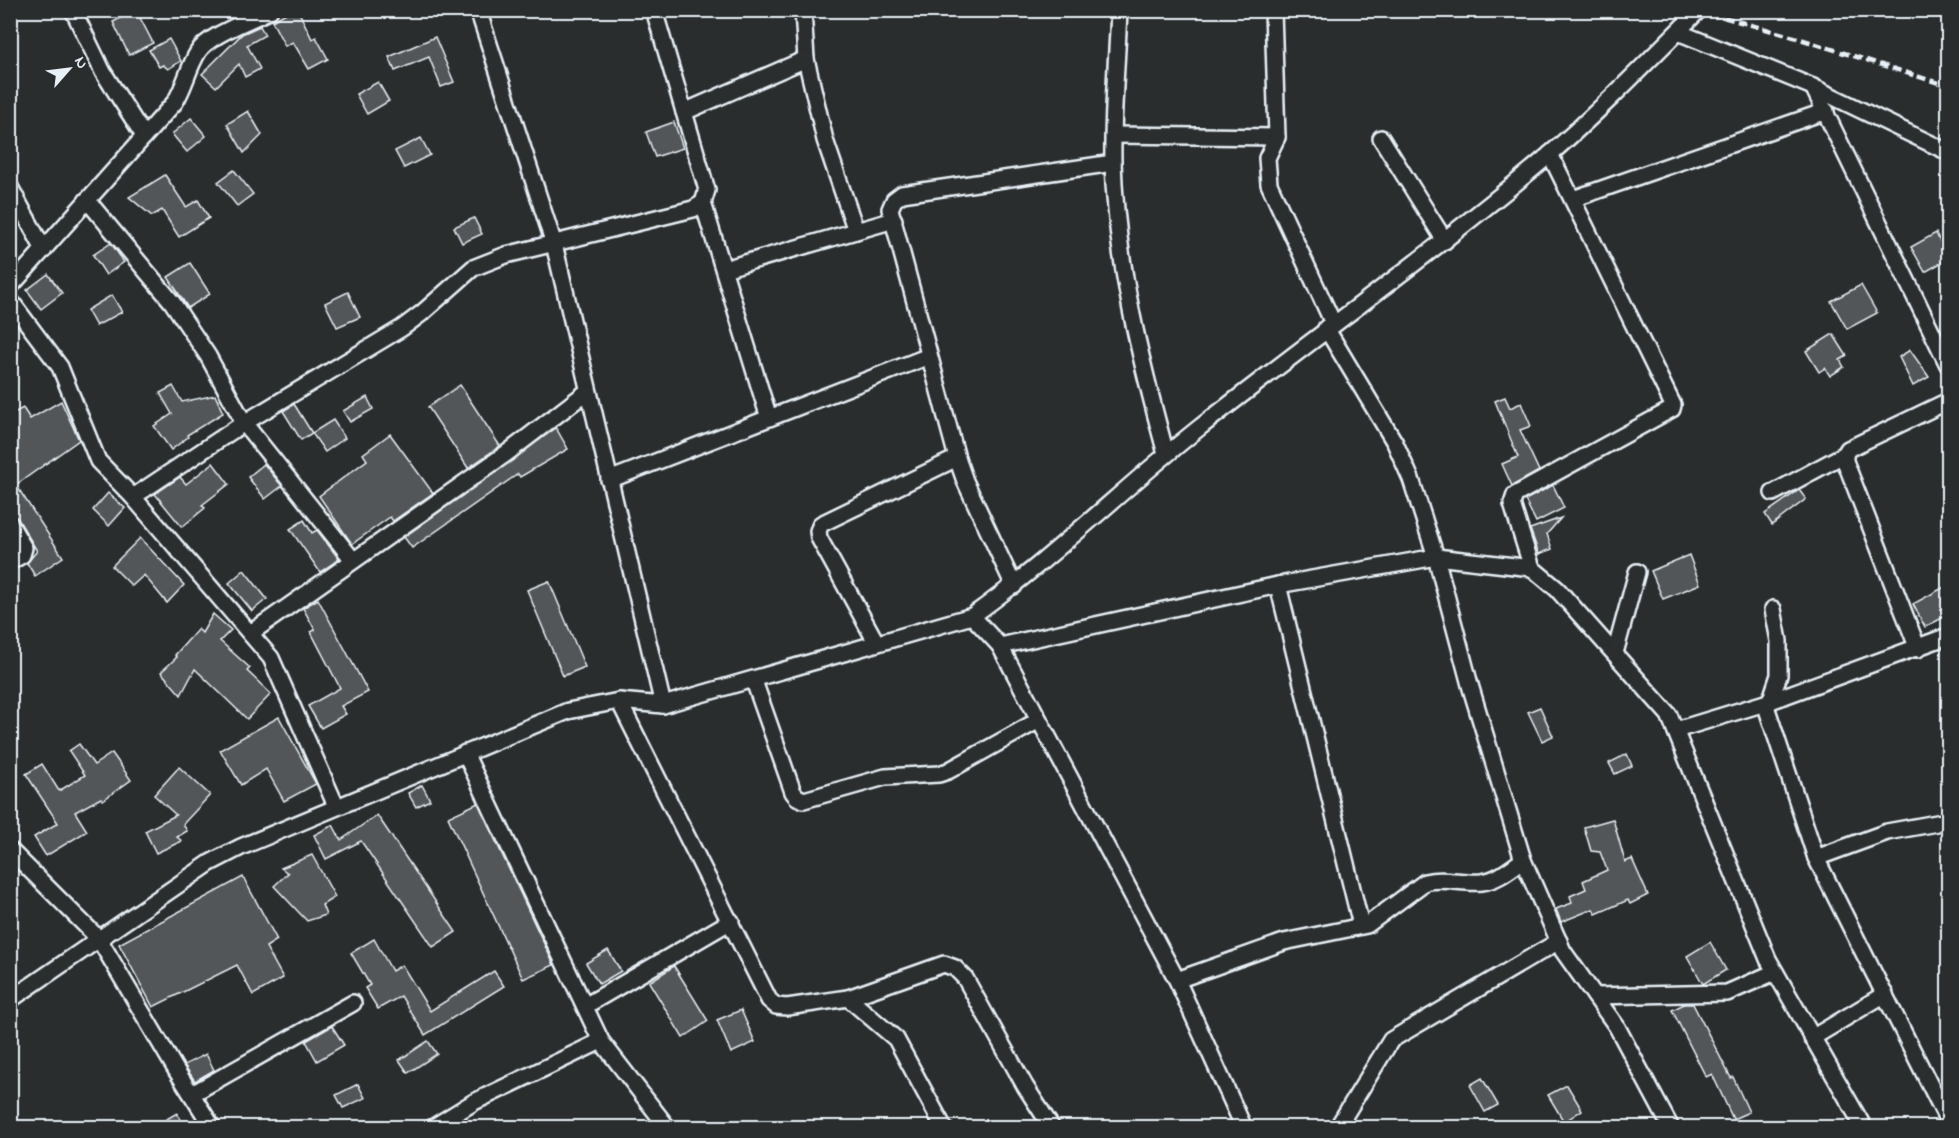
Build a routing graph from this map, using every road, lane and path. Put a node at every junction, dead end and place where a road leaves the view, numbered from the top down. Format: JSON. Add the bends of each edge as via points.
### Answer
{"nodes":[{"id":1,"x":73,"y":10,"type":"edge"},
{"id":2,"x":270,"y":10,"type":"edge"},
{"id":3,"x":478,"y":10,"type":"edge"},
{"id":4,"x":654,"y":10,"type":"edge"},
{"id":5,"x":803,"y":10,"type":"edge"},
{"id":6,"x":1119,"y":10,"type":"edge"},
{"id":7,"x":1273,"y":10,"type":"edge"},
{"id":8,"x":1699,"y":10,"type":"edge"},
{"id":9,"x":1678,"y":32,"type":"junction"},
{"id":10,"x":806,"y":59,"type":"junction"},
{"id":11,"x":1814,"y":87,"type":"junction"},
{"id":12,"x":1826,"y":111,"type":"junction"},
{"id":13,"x":684,"y":112,"type":"junction"},
{"id":14,"x":1114,"y":135,"type":"junction"},
{"id":15,"x":144,"y":136,"type":"junction"},
{"id":16,"x":1277,"y":137,"type":"junction"},
{"id":17,"x":1381,"y":138,"type":"dead end"},
{"id":18,"x":1948,"y":152,"type":"edge"},
{"id":19,"x":1550,"y":154,"type":"junction"},
{"id":20,"x":1113,"y":163,"type":"junction"},
{"id":21,"x":10,"y":187,"type":"edge"},
{"id":22,"x":1573,"y":200,"type":"junction"},
{"id":23,"x":87,"y":201,"type":"junction"},
{"id":24,"x":703,"y":203,"type":"junction"},
{"id":25,"x":894,"y":220,"type":"junction"},
{"id":26,"x":856,"y":231,"type":"junction"},
{"id":27,"x":1445,"y":241,"type":"junction"},
{"id":28,"x":554,"y":244,"type":"junction"},
{"id":29,"x":44,"y":250,"type":"junction"},
{"id":30,"x":724,"y":268,"type":"junction"},
{"id":31,"x":10,"y":287,"type":"edge"},
{"id":32,"x":10,"y":300,"type":"edge"},
{"id":33,"x":1330,"y":326,"type":"junction"},
{"id":34,"x":929,"y":356,"type":"junction"},
{"id":35,"x":1948,"y":365,"type":"edge"},
{"id":36,"x":588,"y":392,"type":"junction"},
{"id":37,"x":1948,"y":401,"type":"edge"},
{"id":38,"x":769,"y":418,"type":"junction"},
{"id":39,"x":244,"y":423,"type":"junction"},
{"id":40,"x":1166,"y":454,"type":"junction"},
{"id":41,"x":1845,"y":454,"type":"junction"},
{"id":42,"x":957,"y":458,"type":"junction"},
{"id":43,"x":609,"y":480,"type":"junction"},
{"id":44,"x":1773,"y":493,"type":"dead end"},
{"id":45,"x":133,"y":496,"type":"junction"},
{"id":46,"x":10,"y":524,"type":"edge"},
{"id":47,"x":1436,"y":557,"type":"junction"},
{"id":48,"x":353,"y":560,"type":"junction"},
{"id":49,"x":10,"y":562,"type":"edge"},
{"id":50,"x":1532,"y":568,"type":"junction"},
{"id":51,"x":1637,"y":572,"type":"dead end"},
{"id":52,"x":1278,"y":585,"type":"junction"},
{"id":53,"x":1014,"y":586,"type":"junction"},
{"id":54,"x":1773,"y":609,"type":"dead end"},
{"id":55,"x":972,"y":616,"type":"junction"},
{"id":56,"x":252,"y":632,"type":"junction"},
{"id":57,"x":1948,"y":636,"type":"edge"},
{"id":58,"x":876,"y":642,"type":"junction"},
{"id":59,"x":1000,"y":646,"type":"junction"},
{"id":60,"x":1918,"y":649,"type":"junction"},
{"id":61,"x":1615,"y":653,"type":"junction"},
{"id":62,"x":754,"y":681,"type":"junction"},
{"id":63,"x":619,"y":701,"type":"junction"},
{"id":64,"x":1768,"y":703,"type":"junction"},
{"id":65,"x":663,"y":705,"type":"junction"},
{"id":66,"x":1039,"y":720,"type":"junction"},
{"id":67,"x":1676,"y":730,"type":"junction"},
{"id":68,"x":465,"y":753,"type":"junction"},
{"id":69,"x":336,"y":806,"type":"junction"},
{"id":70,"x":1948,"y":821,"type":"edge"},
{"id":71,"x":10,"y":850,"type":"edge"},
{"id":72,"x":1816,"y":858,"type":"junction"},
{"id":73,"x":1523,"y":860,"type":"junction"},
{"id":74,"x":731,"y":921,"type":"junction"},
{"id":75,"x":1364,"y":924,"type":"junction"},
{"id":76,"x":99,"y":939,"type":"junction"},
{"id":77,"x":1559,"y":941,"type":"junction"},
{"id":78,"x":1775,"y":972,"type":"junction"},
{"id":79,"x":1178,"y":980,"type":"junction"},
{"id":80,"x":1885,"y":994,"type":"junction"},
{"id":81,"x":1595,"y":996,"type":"junction"},
{"id":82,"x":848,"y":998,"type":"junction"},
{"id":83,"x":10,"y":1000,"type":"edge"},
{"id":84,"x":352,"y":1002,"type":"dead end"},
{"id":85,"x":585,"y":1006,"type":"junction"},
{"id":86,"x":1812,"y":1038,"type":"junction"},
{"id":87,"x":601,"y":1041,"type":"junction"},
{"id":88,"x":192,"y":1094,"type":"junction"},
{"id":89,"x":1948,"y":1121,"type":"edge"},
{"id":90,"x":213,"y":1128,"type":"edge"},
{"id":91,"x":432,"y":1128,"type":"edge"},
{"id":92,"x":668,"y":1128,"type":"edge"},
{"id":93,"x":944,"y":1128,"type":"edge"},
{"id":94,"x":1053,"y":1128,"type":"edge"},
{"id":95,"x":1244,"y":1128,"type":"edge"},
{"id":96,"x":1337,"y":1128,"type":"edge"},
{"id":97,"x":1671,"y":1128,"type":"edge"},
{"id":98,"x":1864,"y":1128,"type":"edge"}],
"edges":[{"from":1,"to":15,"type":"street","via":[[103,72]]},
{"from":2,"to":15,"type":"street","via":[[207,42],[198,52],[185,87]]},
{"from":3,"to":28,"type":"street"},
{"from":4,"to":13,"type":"street"},
{"from":5,"to":10,"type":"street"},
{"from":6,"to":14,"type":"street"},
{"from":7,"to":16,"type":"street"},
{"from":8,"to":9,"type":"street"},
{"from":9,"to":11,"type":"street"},
{"from":9,"to":19,"type":"street"},
{"from":10,"to":13,"type":"street"},
{"from":10,"to":26,"type":"street","via":[[825,140]]},
{"from":11,"to":12,"type":"street"},
{"from":11,"to":18,"type":"street"},
{"from":12,"to":22,"type":"street"},
{"from":12,"to":35,"type":"street"},
{"from":13,"to":24,"type":"street","via":[[707,190]]},
{"from":14,"to":16,"type":"street"},
{"from":14,"to":20,"type":"street"},
{"from":15,"to":23,"type":"street"},
{"from":16,"to":33,"type":"street","via":[[1267,158],[1269,184]]},
{"from":17,"to":27,"type":"street"},
{"from":19,"to":22,"type":"street"},
{"from":19,"to":27,"type":"street"},
{"from":20,"to":25,"type":"street","via":[[902,194],[891,209]]},
{"from":20,"to":40,"type":"street","via":[[1123,274],[1141,364]]},
{"from":21,"to":29,"type":"street"},
{"from":22,"to":50,"type":"street","via":[[1674,405],[1515,495],[1512,504]]},
{"from":23,"to":29,"type":"street"},
{"from":23,"to":39,"type":"street","via":[[172,302],[208,356]]},
{"from":24,"to":28,"type":"street","via":[[693,209]]},
{"from":24,"to":30,"type":"street"},
{"from":25,"to":26,"type":"street"},
{"from":25,"to":34,"type":"street"},
{"from":26,"to":30,"type":"street"},
{"from":27,"to":33,"type":"street"},
{"from":28,"to":36,"type":"street"},
{"from":28,"to":39,"type":"street","via":[[506,255],[473,268],[402,328]]},
{"from":29,"to":31,"type":"street"},
{"from":30,"to":38,"type":"street"},
{"from":32,"to":45,"type":"street","via":[[60,367],[98,461]]},
{"from":33,"to":40,"type":"street"},
{"from":33,"to":47,"type":"street","via":[[1395,443]]},
{"from":34,"to":38,"type":"street"},
{"from":34,"to":42,"type":"street"},
{"from":36,"to":43,"type":"street"},
{"from":36,"to":48,"type":"street"},
{"from":37,"to":41,"type":"street","via":[[1848,449]]},
{"from":38,"to":43,"type":"street"},
{"from":39,"to":45,"type":"street"},
{"from":39,"to":48,"type":"street"},
{"from":40,"to":53,"type":"street"},
{"from":41,"to":44,"type":"street"},
{"from":41,"to":60,"type":"street"},
{"from":42,"to":53,"type":"street"},
{"from":42,"to":58,"type":"street","via":[[821,524],[819,538]]},
{"from":43,"to":65,"type":"street"},
{"from":45,"to":56,"type":"street"},
{"from":46,"to":49,"type":"street","via":[[24,548],[22,555]]},
{"from":47,"to":50,"type":"street"},
{"from":47,"to":52,"type":"street"},
{"from":47,"to":73,"type":"street"},
{"from":48,"to":56,"type":"street"},
{"from":50,"to":61,"type":"street","via":[[1557,589]]},
{"from":51,"to":61,"type":"street"},
{"from":52,"to":59,"type":"street"},
{"from":52,"to":75,"type":"street","via":[[1360,921]]},
{"from":53,"to":55,"type":"street"},
{"from":54,"to":64,"type":"street","via":[[1779,641],[1779,675]]},
{"from":55,"to":58,"type":"street"},
{"from":55,"to":59,"type":"street"},
{"from":56,"to":69,"type":"street","via":[[271,657]]},
{"from":57,"to":60,"type":"street"},
{"from":58,"to":62,"type":"street"},
{"from":59,"to":66,"type":"street"},
{"from":60,"to":64,"type":"street"},
{"from":61,"to":67,"type":"street","via":[[1657,699]]},
{"from":62,"to":65,"type":"street"},
{"from":62,"to":66,"type":"street","via":[[793,792],[804,800],[877,778],[948,771]]},
{"from":63,"to":65,"type":"street"},
{"from":63,"to":68,"type":"street","via":[[568,711]]},
{"from":63,"to":74,"type":"street"},
{"from":64,"to":67,"type":"street"},
{"from":64,"to":72,"type":"street"},
{"from":66,"to":79,"type":"street"},
{"from":67,"to":78,"type":"street"},
{"from":68,"to":69,"type":"street"},
{"from":68,"to":85,"type":"street"},
{"from":69,"to":76,"type":"street","via":[[210,863]]},
{"from":70,"to":72,"type":"street","via":[[1887,832]]},
{"from":71,"to":76,"type":"street"},
{"from":72,"to":80,"type":"street"},
{"from":73,"to":75,"type":"street","via":[[1497,878],[1482,882],[1425,882]]},
{"from":73,"to":77,"type":"street"},
{"from":74,"to":82,"type":"street","via":[[769,1000],[776,1006]]},
{"from":74,"to":85,"type":"street"},
{"from":75,"to":79,"type":"street","via":[[1284,942]]},
{"from":76,"to":83,"type":"street"},
{"from":76,"to":88,"type":"street"},
{"from":77,"to":81,"type":"street"},
{"from":77,"to":96,"type":"street","via":[[1391,1040]]},
{"from":78,"to":81,"type":"street","via":[[1727,993]]},
{"from":78,"to":86,"type":"street"},
{"from":79,"to":95,"type":"street"},
{"from":80,"to":86,"type":"street"},
{"from":80,"to":89,"type":"street"},
{"from":81,"to":97,"type":"street","via":[[1617,1027]]},
{"from":82,"to":93,"type":"street","via":[[896,1039]]},
{"from":82,"to":94,"type":"street","via":[[944,964],[955,968],[965,978]]},
{"from":84,"to":88,"type":"street"},
{"from":85,"to":87,"type":"street"},
{"from":86,"to":98,"type":"street"},
{"from":87,"to":91,"type":"street","via":[[474,1102]]},
{"from":87,"to":92,"type":"street"},
{"from":88,"to":90,"type":"street"}]}
